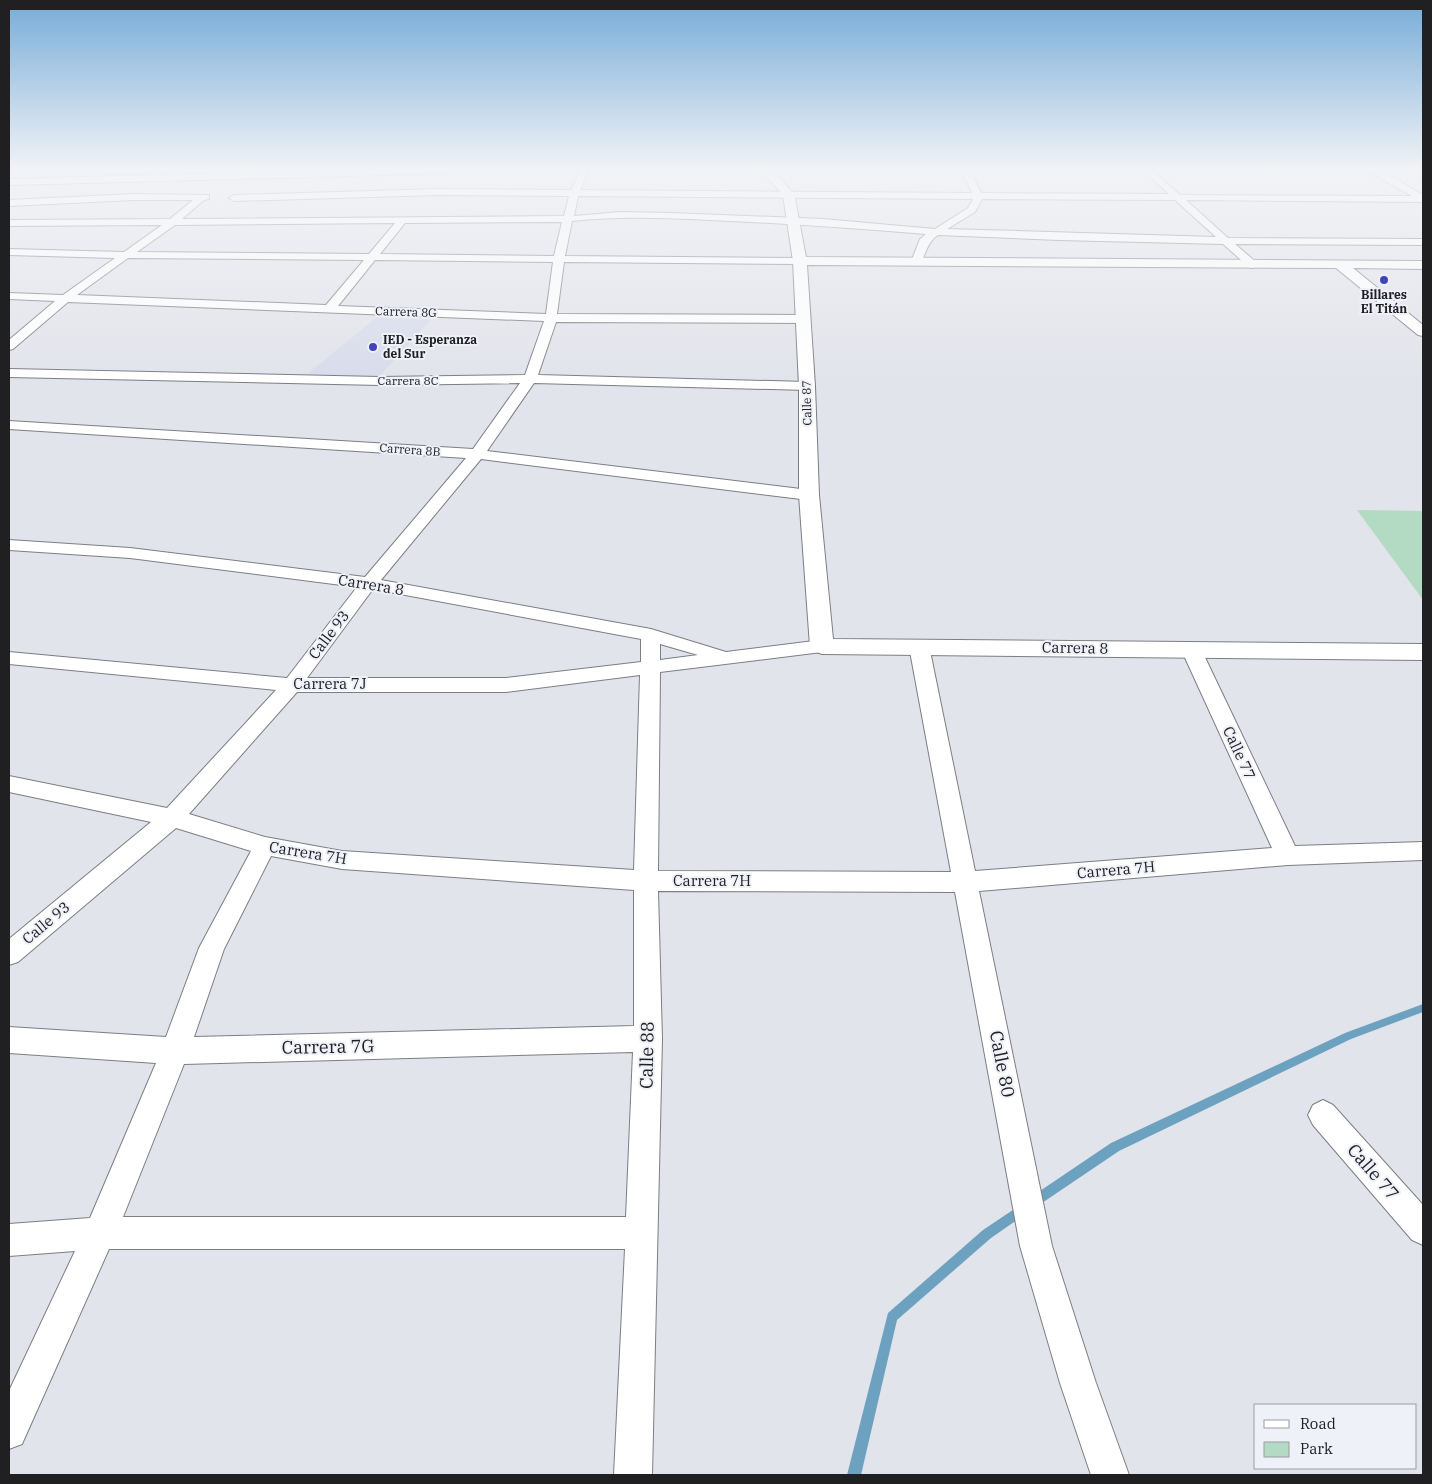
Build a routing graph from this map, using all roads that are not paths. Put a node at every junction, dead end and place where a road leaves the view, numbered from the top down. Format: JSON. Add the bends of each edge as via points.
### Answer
{"nodes":[{"id":1,"x":150,"y":238,"type":"edge"},
{"id":2,"x":387,"y":238,"type":"edge"},
{"id":3,"x":564,"y":238,"type":"edge"},
{"id":4,"x":796,"y":238,"type":"edge"},
{"id":5,"x":926,"y":238,"type":"edge"},
{"id":6,"x":1079,"y":238,"type":"edge"},
{"id":7,"x":1223,"y":238,"type":"edge"},
{"id":8,"x":1227,"y":242,"type":"junction"},
{"id":9,"x":1423,"y":242,"type":"edge"},
{"id":10,"x":9,"y":252,"type":"edge"},
{"id":11,"x":127,"y":255,"type":"junction"},
{"id":12,"x":371,"y":258,"type":"junction"},
{"id":13,"x":559,"y":258,"type":"junction"},
{"id":14,"x":800,"y":261,"type":"junction"},
{"id":15,"x":916,"y":262,"type":"junction"},
{"id":16,"x":1253,"y":265,"type":"junction"},
{"id":17,"x":1340,"y":265,"type":"junction"},
{"id":18,"x":1423,"y":266,"type":"edge"},
{"id":19,"x":9,"y":296,"type":"edge"},
{"id":20,"x":66,"y":298,"type":"junction"},
{"id":21,"x":329,"y":309,"type":"junction"},
{"id":22,"x":551,"y":318,"type":"junction"},
{"id":23,"x":804,"y":319,"type":"junction"},
{"id":24,"x":33,"y":325,"type":"junction"},
{"id":25,"x":17,"y":326,"type":"dead end"},
{"id":26,"x":1422,"y":329,"type":"edge"},
{"id":27,"x":9,"y":346,"type":"edge"},
{"id":28,"x":9,"y":373,"type":"edge"},
{"id":29,"x":530,"y":379,"type":"junction"},
{"id":30,"x":807,"y":386,"type":"junction"},
{"id":31,"x":9,"y":425,"type":"edge"},
{"id":32,"x":477,"y":454,"type":"junction"},
{"id":33,"x":809,"y":495,"type":"junction"},
{"id":34,"x":9,"y":545,"type":"edge"},
{"id":35,"x":369,"y":583,"type":"junction"},
{"id":36,"x":651,"y":635,"type":"junction"},
{"id":37,"x":822,"y":646,"type":"junction"},
{"id":38,"x":919,"y":646,"type":"junction"},
{"id":39,"x":1191,"y":649,"type":"junction"},
{"id":40,"x":1423,"y":652,"type":"edge"},
{"id":41,"x":9,"y":658,"type":"edge"},
{"id":42,"x":728,"y":658,"type":"junction"},
{"id":43,"x":652,"y":667,"type":"junction"},
{"id":44,"x":292,"y":685,"type":"junction"},
{"id":45,"x":9,"y":784,"type":"edge"},
{"id":46,"x":172,"y":818,"type":"junction"},
{"id":47,"x":265,"y":846,"type":"junction"},
{"id":48,"x":1423,"y":851,"type":"edge"},
{"id":49,"x":1288,"y":856,"type":"junction"},
{"id":50,"x":646,"y":881,"type":"junction"},
{"id":51,"x":966,"y":882,"type":"junction"},
{"id":52,"x":9,"y":954,"type":"edge"},
{"id":53,"x":648,"y":1039,"type":"junction"},
{"id":54,"x":9,"y":1040,"type":"edge"},
{"id":55,"x":174,"y":1051,"type":"junction"},
{"id":56,"x":1323,"y":1115,"type":"dead end"},
{"id":57,"x":1423,"y":1228,"type":"edge"},
{"id":58,"x":100,"y":1233,"type":"junction"},
{"id":59,"x":642,"y":1233,"type":"junction"},
{"id":60,"x":9,"y":1240,"type":"edge"},
{"id":61,"x":9,"y":1431,"type":"edge"},
{"id":62,"x":633,"y":1475,"type":"edge"},
{"id":63,"x":1110,"y":1475,"type":"edge"}],
"edges":[{"from":1,"to":11,"type":"street"},
{"from":2,"to":12,"type":"street"},
{"from":3,"to":13,"type":"street","name":"Calle 93"},
{"from":4,"to":14,"type":"street","name":"Calle 87"},
{"from":5,"to":15,"type":"street"},
{"from":6,"to":8,"type":"street"},
{"from":7,"to":8,"type":"street"},
{"from":8,"to":9,"type":"street"},
{"from":8,"to":16,"type":"street"},
{"from":10,"to":11,"type":"street"},
{"from":11,"to":12,"type":"street"},
{"from":11,"to":20,"type":"street"},
{"from":12,"to":13,"type":"street"},
{"from":12,"to":21,"type":"street"},
{"from":13,"to":14,"type":"street"},
{"from":13,"to":22,"type":"street","name":"Calle 93"},
{"from":14,"to":15,"type":"street"},
{"from":14,"to":23,"type":"street","name":"Calle 87"},
{"from":15,"to":16,"type":"street"},
{"from":16,"to":17,"type":"street"},
{"from":17,"to":18,"type":"street"},
{"from":17,"to":26,"type":"street"},
{"from":19,"to":20,"type":"street","name":"Carrera 8G"},
{"from":20,"to":21,"type":"street","name":"Carrera 8G"},
{"from":20,"to":24,"type":"street"},
{"from":21,"to":22,"type":"street","name":"Carrera 8G"},
{"from":22,"to":23,"type":"street","name":"Carrera 8G"},
{"from":22,"to":29,"type":"street","name":"Calle 93"},
{"from":23,"to":30,"type":"street","name":"Calle 87"},
{"from":24,"to":25,"type":"street"},
{"from":24,"to":27,"type":"street"},
{"from":28,"to":29,"type":"street","name":"Carrera 8C","via":[[380,381]]},
{"from":29,"to":30,"type":"street","name":"Carrera 8C"},
{"from":29,"to":32,"type":"street","name":"Calle 93"},
{"from":30,"to":33,"type":"street","name":"Calle 87"},
{"from":31,"to":32,"type":"street","name":"Carrera 8B"},
{"from":32,"to":33,"type":"street","name":"Carrera 8B"},
{"from":32,"to":35,"type":"street","name":"Calle 93"},
{"from":33,"to":37,"type":"street","name":"Calle 87"},
{"from":34,"to":35,"type":"street","name":"Carrera 8","via":[[130,553]]},
{"from":35,"to":36,"type":"street","name":"Carrera 8"},
{"from":35,"to":44,"type":"street","name":"Calle 93"},
{"from":36,"to":42,"type":"street","name":"Carrera 8"},
{"from":36,"to":43,"type":"street","name":"Calle 88"},
{"from":37,"to":38,"type":"street","name":"Carrera 8"},
{"from":37,"to":42,"type":"street","name":"Carrera 8"},
{"from":38,"to":39,"type":"street","name":"Carrera 8"},
{"from":38,"to":51,"type":"street","name":"Calle 80"},
{"from":39,"to":40,"type":"street","name":"Carrera 8"},
{"from":39,"to":49,"type":"street","name":"Calle 77"},
{"from":41,"to":44,"type":"street","name":"Carrera 7J"},
{"from":42,"to":43,"type":"street","name":"Carrera 8"},
{"from":43,"to":44,"type":"street","name":"Carrera 7J","via":[[506,685]]},
{"from":43,"to":50,"type":"street","name":"Calle 88"},
{"from":44,"to":46,"type":"street","name":"Calle 93"},
{"from":45,"to":46,"type":"street","name":"Carrera 7H"},
{"from":46,"to":47,"type":"street","name":"Carrera 7H"},
{"from":46,"to":52,"type":"street","name":"Calle 93"},
{"from":47,"to":50,"type":"street","name":"Carrera 7H","via":[[342,860]]},
{"from":47,"to":55,"type":"street","via":[[212,948]]},
{"from":48,"to":49,"type":"street","name":"Carrera 7H"},
{"from":49,"to":51,"type":"street","name":"Carrera 7H"},
{"from":50,"to":51,"type":"street","name":"Carrera 7H"},
{"from":50,"to":53,"type":"street","name":"Calle 88"},
{"from":51,"to":63,"type":"street","name":"Calle 80","via":[[1036,1246]]},
{"from":53,"to":55,"type":"street","name":"Carrera 7G"},
{"from":53,"to":59,"type":"street","name":"Calle 88"},
{"from":54,"to":55,"type":"street","name":"Carrera 7G"},
{"from":55,"to":58,"type":"street"},
{"from":56,"to":57,"type":"street","name":"Calle 77"},
{"from":58,"to":59,"type":"street"},
{"from":58,"to":60,"type":"street"},
{"from":58,"to":61,"type":"street"},
{"from":59,"to":62,"type":"street","name":"Calle 88"}]}
